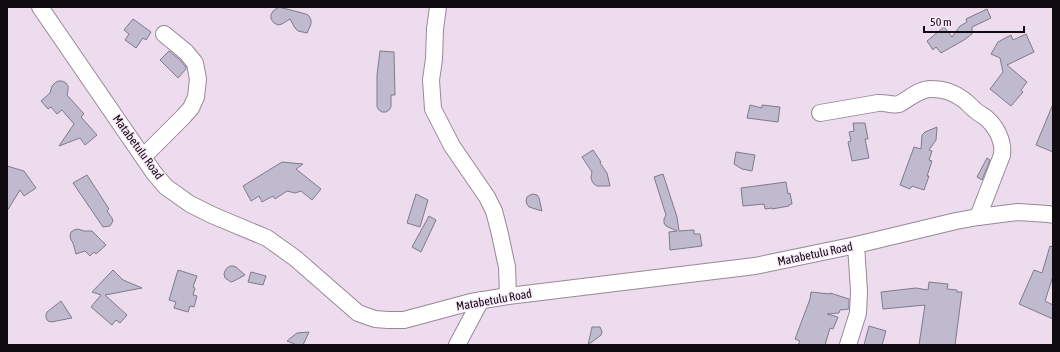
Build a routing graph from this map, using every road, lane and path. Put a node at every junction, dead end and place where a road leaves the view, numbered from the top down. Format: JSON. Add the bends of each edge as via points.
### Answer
{"nodes":[{"id":1,"x":40,"y":7,"type":"edge"},
{"id":2,"x":438,"y":7,"type":"edge"},
{"id":3,"x":164,"y":34,"type":"dead end"},
{"id":4,"x":820,"y":113,"type":"dead end"},
{"id":5,"x":143,"y":157,"type":"junction"},
{"id":6,"x":1053,"y":216,"type":"edge"},
{"id":7,"x":978,"y":217,"type":"junction"},
{"id":8,"x":856,"y":245,"type":"junction"},
{"id":9,"x":508,"y":296,"type":"junction"},
{"id":10,"x":481,"y":300,"type":"junction"},
{"id":11,"x":457,"y":345,"type":"edge"},
{"id":12,"x":848,"y":345,"type":"edge"}],
"edges":[{"from":1,"to":5,"type":"street","name":"Matabetulu Road"},
{"from":2,"to":9,"type":"street","via":[[431,80],[433,109],[452,146],[494,211],[507,267]]},
{"from":3,"to":5,"type":"street","via":[[195,63],[198,79],[196,97],[191,108]]},
{"from":4,"to":7,"type":"street","via":[[883,102],[898,104],[930,88],[950,92],[963,99],[986,118],[998,133],[1003,148]]},
{"from":5,"to":10,"type":"street","name":"Matabetulu Road","via":[[166,186],[190,204],[267,238],[295,258],[358,313],[374,319],[404,320]]},
{"from":6,"to":7,"type":"street","name":"Matabetulu Road","via":[[1018,212]]},
{"from":7,"to":8,"type":"street","name":"Matabetulu Road"},
{"from":8,"to":9,"type":"street","name":"Matabetulu Road","via":[[755,266]]},
{"from":8,"to":12,"type":"street","via":[[858,313]]},
{"from":9,"to":10,"type":"street","name":"Matabetulu Road"},
{"from":10,"to":11,"type":"street"}]}
